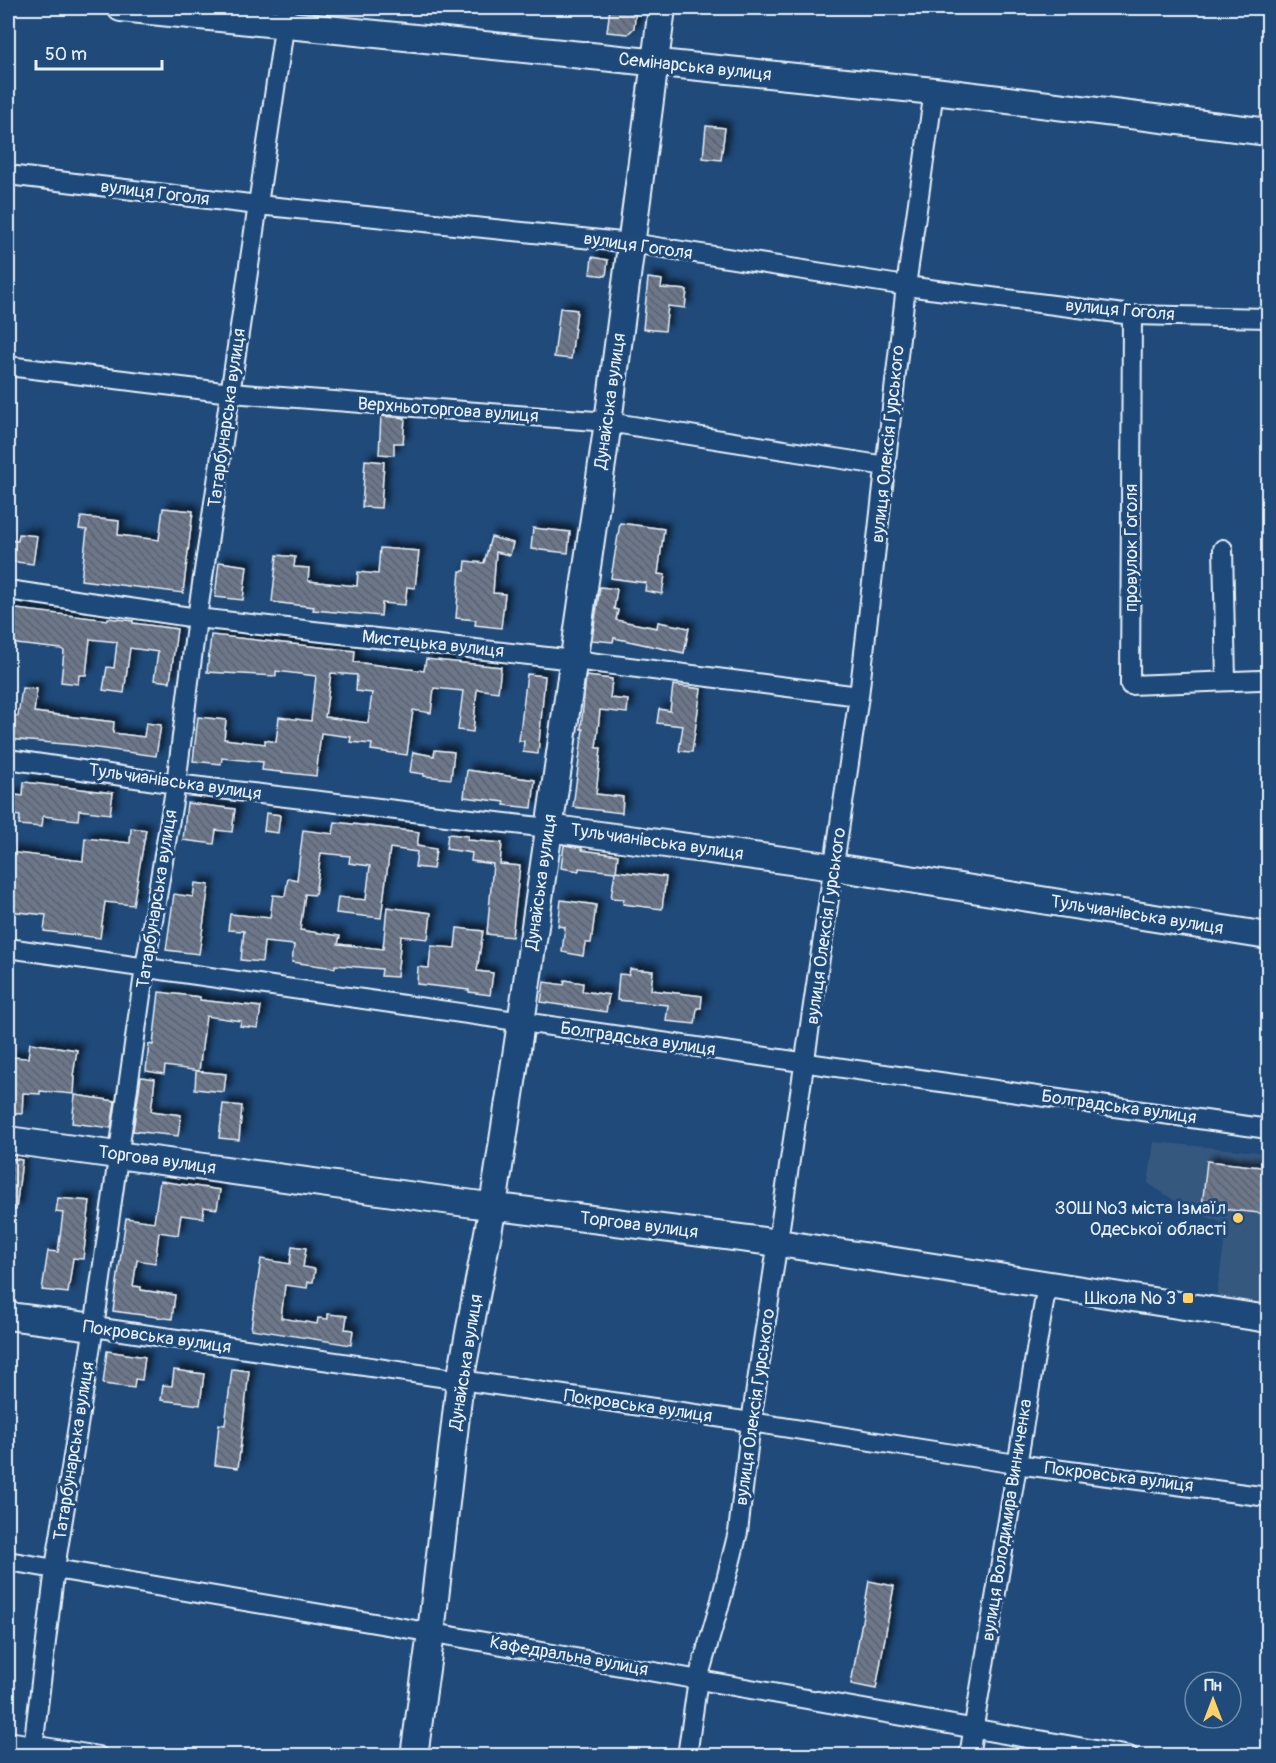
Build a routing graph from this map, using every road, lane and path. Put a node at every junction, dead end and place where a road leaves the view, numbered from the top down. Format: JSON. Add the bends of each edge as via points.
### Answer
{"nodes":[{"id":1,"x":121,"y":8,"type":"edge"},
{"id":2,"x":662,"y":8,"type":"edge"},
{"id":3,"x":286,"y":16,"type":"edge"},
{"id":4,"x":654,"y":63,"type":"junction"},
{"id":5,"x":934,"y":91,"type":"junction"},
{"id":6,"x":1269,"y":132,"type":"edge"},
{"id":7,"x":8,"y":175,"type":"edge"},
{"id":8,"x":258,"y":205,"type":"junction"},
{"id":9,"x":631,"y":243,"type":"junction"},
{"id":10,"x":906,"y":286,"type":"junction"},
{"id":11,"x":1132,"y":315,"type":"junction"},
{"id":12,"x":1269,"y":318,"type":"edge"},
{"id":13,"x":8,"y":366,"type":"edge"},
{"id":14,"x":231,"y":393,"type":"junction"},
{"id":15,"x":608,"y":422,"type":"junction"},
{"id":16,"x":886,"y":466,"type":"junction"},
{"id":17,"x":1223,"y":549,"type":"dead end"},
{"id":18,"x":8,"y":590,"type":"edge"},
{"id":19,"x":197,"y":618,"type":"junction"},
{"id":20,"x":574,"y":660,"type":"junction"},
{"id":21,"x":1226,"y":680,"type":"junction"},
{"id":22,"x":1260,"y":680,"type":"dead end"},
{"id":23,"x":859,"y":696,"type":"junction"},
{"id":24,"x":8,"y":759,"type":"edge"},
{"id":25,"x":176,"y":784,"type":"junction"},
{"id":26,"x":548,"y":828,"type":"junction"},
{"id":27,"x":834,"y":867,"type":"junction"},
{"id":28,"x":1269,"y":936,"type":"edge"},
{"id":29,"x":8,"y":948,"type":"edge"},
{"id":30,"x":145,"y":967,"type":"junction"},
{"id":31,"x":521,"y":1023,"type":"junction"},
{"id":32,"x":806,"y":1063,"type":"junction"},
{"id":33,"x":1269,"y":1128,"type":"edge"},
{"id":34,"x":8,"y":1140,"type":"edge"},
{"id":35,"x":118,"y":1154,"type":"junction"},
{"id":36,"x":493,"y":1206,"type":"junction"},
{"id":37,"x":779,"y":1243,"type":"junction"},
{"id":38,"x":1047,"y":1284,"type":"junction"},
{"id":39,"x":8,"y":1316,"type":"edge"},
{"id":40,"x":1269,"y":1319,"type":"edge"},
{"id":41,"x":94,"y":1327,"type":"junction"},
{"id":42,"x":460,"y":1381,"type":"junction"},
{"id":43,"x":751,"y":1422,"type":"junction"},
{"id":44,"x":1016,"y":1464,"type":"junction"},
{"id":45,"x":1269,"y":1497,"type":"edge"},
{"id":46,"x":8,"y":1562,"type":"edge"},
{"id":47,"x":55,"y":1568,"type":"junction"},
{"id":48,"x":431,"y":1633,"type":"junction"},
{"id":49,"x":698,"y":1679,"type":"junction"},
{"id":50,"x":974,"y":1728,"type":"junction"},
{"id":51,"x":8,"y":1741,"type":"edge"},
{"id":52,"x":33,"y":1750,"type":"edge"},
{"id":53,"x":98,"y":1755,"type":"edge"},
{"id":54,"x":414,"y":1755,"type":"edge"},
{"id":55,"x":687,"y":1755,"type":"edge"},
{"id":56,"x":969,"y":1755,"type":"edge"},
{"id":57,"x":1129,"y":1755,"type":"edge"}],
"edges":[{"from":1,"to":3,"type":"main road","name":"Семінарська вулиця"},
{"from":2,"to":4,"type":"main road","name":"Дунайська вулиця"},
{"from":3,"to":4,"type":"main road","name":"Семінарська вулиця"},
{"from":3,"to":8,"type":"street","name":"Татарбунарська вулиця"},
{"from":4,"to":5,"type":"main road","name":"Семінарська вулиця"},
{"from":4,"to":9,"type":"main road","name":"Дунайська вулиця"},
{"from":5,"to":6,"type":"main road","name":"Семінарська вулиця"},
{"from":5,"to":10,"type":"street","name":"вулиця Олексія Гурського"},
{"from":7,"to":8,"type":"street","name":"вулиця Гоголя"},
{"from":8,"to":9,"type":"street","name":"вулиця Гоголя"},
{"from":8,"to":14,"type":"street","name":"Татарбунарська вулиця"},
{"from":9,"to":10,"type":"street","name":"вулиця Гоголя"},
{"from":9,"to":15,"type":"main road","name":"Дунайська вулиця"},
{"from":10,"to":11,"type":"street","name":"вулиця Гоголя"},
{"from":10,"to":16,"type":"street","name":"вулиця Олексія Гурського"},
{"from":11,"to":12,"type":"street","name":"вулиця Гоголя"},
{"from":11,"to":21,"type":"street","name":"провулок Гоголя","via":[[1130,685]]},
{"from":13,"to":14,"type":"street","name":"Верхньоторгова вулиця"},
{"from":14,"to":15,"type":"street","name":"Верхньоторгова вулиця"},
{"from":14,"to":19,"type":"street","name":"Татарбунарська вулиця"},
{"from":15,"to":16,"type":"street","name":"Верхньоторгова вулиця"},
{"from":15,"to":20,"type":"main road","name":"Дунайська вулиця"},
{"from":16,"to":23,"type":"street","name":"вулиця Олексія Гурського"},
{"from":17,"to":21,"type":"street"},
{"from":18,"to":19,"type":"street","name":"Мистецька вулиця"},
{"from":19,"to":20,"type":"street","name":"Мистецька вулиця"},
{"from":19,"to":25,"type":"street","name":"Татарбунарська вулиця"},
{"from":20,"to":23,"type":"street","name":"Мистецька вулиця"},
{"from":20,"to":26,"type":"main road","name":"Дунайська вулиця"},
{"from":21,"to":22,"type":"street","name":"провулок Гоголя"},
{"from":23,"to":27,"type":"street","name":"вулиця Олексія Гурського"},
{"from":24,"to":25,"type":"street","name":"Тульчианівська вулиця"},
{"from":25,"to":26,"type":"street","name":"Тульчианівська вулиця"},
{"from":25,"to":30,"type":"street","name":"Татарбунарська вулиця"},
{"from":26,"to":27,"type":"main road","name":"Тульчианівська вулиця"},
{"from":26,"to":31,"type":"main road","name":"Дунайська вулиця"},
{"from":27,"to":28,"type":"main road","name":"Тульчианівська вулиця"},
{"from":27,"to":32,"type":"street","name":"вулиця Олексія Гурського"},
{"from":29,"to":30,"type":"street","name":"Болградська вулиця"},
{"from":30,"to":31,"type":"street","name":"Болградська вулиця"},
{"from":30,"to":35,"type":"street","name":"Татарбунарська вулиця"},
{"from":31,"to":32,"type":"street","name":"Болградська вулиця"},
{"from":31,"to":36,"type":"main road","name":"Дунайська вулиця"},
{"from":32,"to":33,"type":"street","name":"Болградська вулиця"},
{"from":32,"to":37,"type":"street","name":"вулиця Олексія Гурського"},
{"from":34,"to":35,"type":"main road","name":"Торгова вулиця"},
{"from":35,"to":36,"type":"main road","name":"Торгова вулиця"},
{"from":35,"to":41,"type":"street","name":"Татарбунарська вулиця"},
{"from":36,"to":37,"type":"main road","name":"Торгова вулиця"},
{"from":36,"to":42,"type":"main road","name":"Дунайська вулиця"},
{"from":37,"to":38,"type":"main road","name":"Торгова вулиця"},
{"from":37,"to":43,"type":"street","name":"вулиця Олексія Гурського"},
{"from":38,"to":40,"type":"main road","name":"Торгова вулиця"},
{"from":38,"to":44,"type":"street","name":"вулиця Володимира Винниченка"},
{"from":39,"to":41,"type":"main road","name":"Покровська вулиця"},
{"from":41,"to":42,"type":"street","name":"Покровська вулиця"},
{"from":41,"to":47,"type":"street","name":"Татарбунарська вулиця"},
{"from":42,"to":43,"type":"street","name":"Покровська вулиця"},
{"from":42,"to":48,"type":"main road","name":"Дунайська вулиця"},
{"from":43,"to":44,"type":"street","name":"Покровська вулиця"},
{"from":43,"to":49,"type":"street","name":"вулиця Олексія Гурського","via":[[738,1532]]},
{"from":44,"to":45,"type":"street","name":"Покровська вулиця"},
{"from":44,"to":50,"type":"street","name":"вулиця Володимира Винниченка"},
{"from":46,"to":47,"type":"street","name":"Кафедральна вулиця"},
{"from":47,"to":48,"type":"street","name":"Кафедральна вулиця"},
{"from":47,"to":52,"type":"street","name":"Татарбунарська вулиця"},
{"from":48,"to":49,"type":"street","name":"Кафедральна вулиця"},
{"from":48,"to":54,"type":"main road","name":"Дунайська вулиця"},
{"from":49,"to":50,"type":"street","name":"Кафедральна вулиця"},
{"from":49,"to":55,"type":"street","name":"вулиця Олексія Гурського"},
{"from":50,"to":56,"type":"street","name":"вулиця Володимира Винниченка"},
{"from":50,"to":57,"type":"street","name":"Кафедральна вулиця"},
{"from":51,"to":52,"type":"street"},
{"from":52,"to":53,"type":"street"}]}
